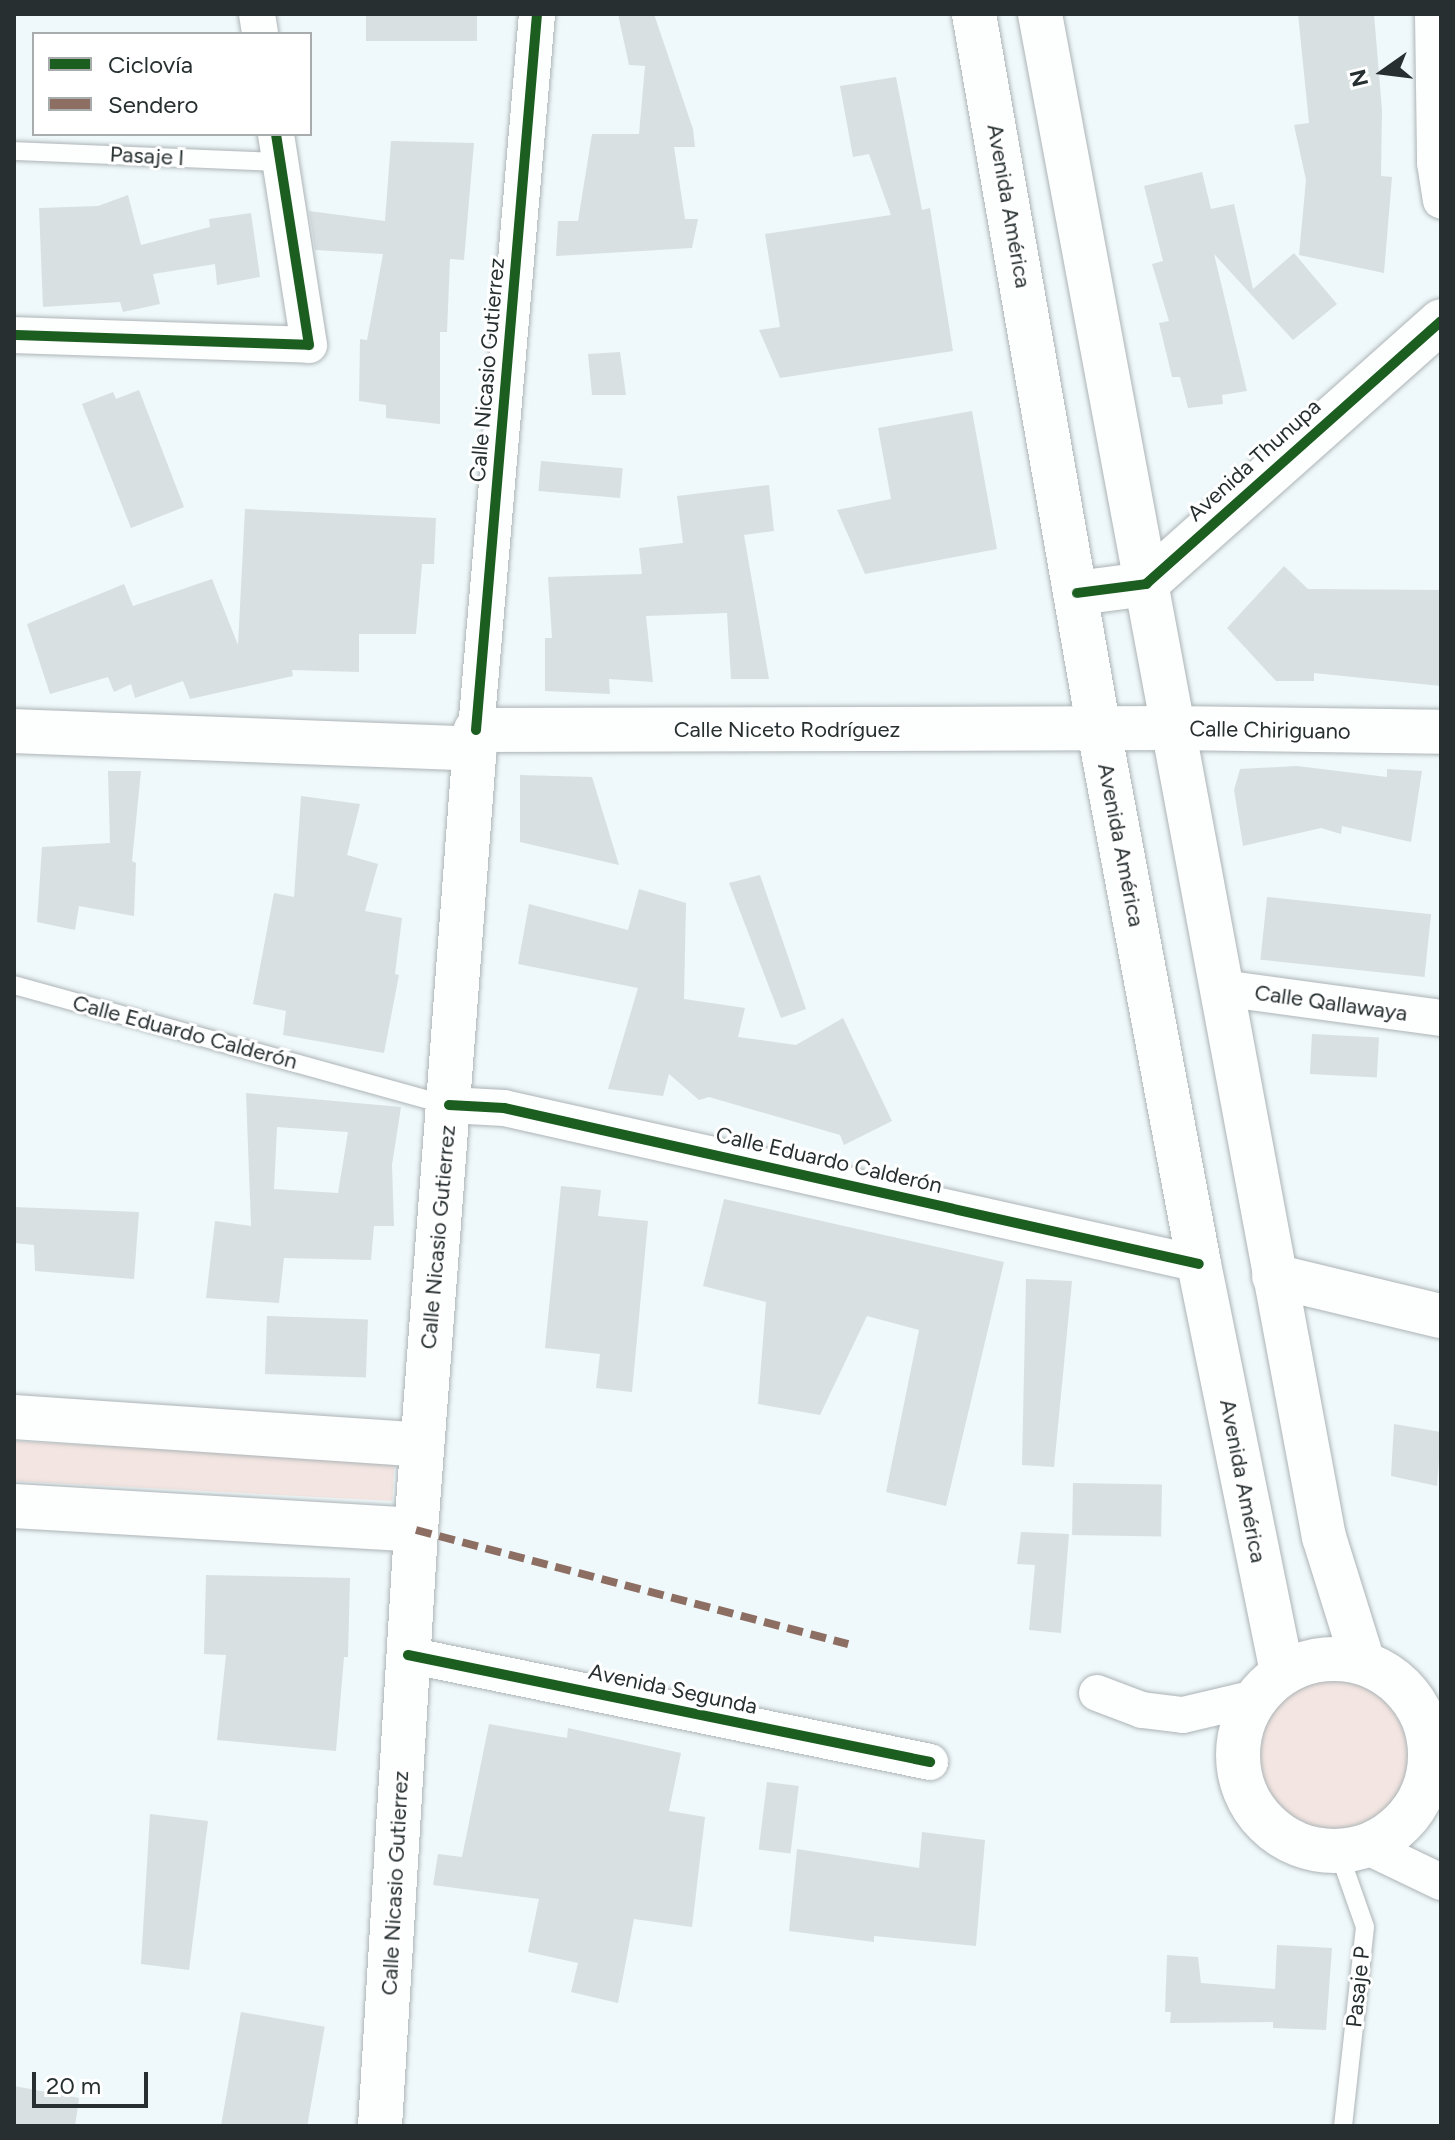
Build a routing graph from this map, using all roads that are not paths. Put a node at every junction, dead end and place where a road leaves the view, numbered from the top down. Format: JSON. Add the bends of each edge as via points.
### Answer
{"nodes":[{"id":1,"x":537,"y":14,"type":"edge"},
{"id":2,"x":974,"y":14,"type":"edge"},
{"id":3,"x":1040,"y":14,"type":"edge"},
{"id":4,"x":1433,"y":14,"type":"edge"},
{"id":5,"x":278,"y":148,"type":"edge"},
{"id":6,"x":14,"y":151,"type":"edge"},
{"id":7,"x":1441,"y":201,"type":"edge"},
{"id":8,"x":1441,"y":321,"type":"edge"},
{"id":9,"x":14,"y":335,"type":"edge"},
{"id":10,"x":1146,"y":584,"type":"junction"},
{"id":11,"x":1077,"y":593,"type":"junction"},
{"id":12,"x":1171,"y":728,"type":"junction"},
{"id":13,"x":1099,"y":730,"type":"junction"},
{"id":14,"x":14,"y":731,"type":"edge"},
{"id":15,"x":1441,"y":732,"type":"edge"},
{"id":16,"x":475,"y":739,"type":"junction"},
{"id":17,"x":14,"y":985,"type":"edge"},
{"id":18,"x":1222,"y":988,"type":"junction"},
{"id":19,"x":1441,"y":1018,"type":"edge"},
{"id":20,"x":449,"y":1105,"type":"junction"},
{"id":21,"x":1199,"y":1264,"type":"junction"},
{"id":22,"x":1274,"y":1276,"type":"junction"},
{"id":23,"x":1441,"y":1316,"type":"edge"},
{"id":24,"x":14,"y":1417,"type":"edge"},
{"id":25,"x":422,"y":1445,"type":"junction"},
{"id":26,"x":14,"y":1506,"type":"edge"},
{"id":27,"x":416,"y":1530,"type":"junction"},
{"id":28,"x":408,"y":1655,"type":"junction"},
{"id":29,"x":1363,"y":1662,"type":"junction"},
{"id":30,"x":1268,"y":1686,"type":"junction"},
{"id":31,"x":1097,"y":1693,"type":"dead end"},
{"id":32,"x":1436,"y":1752,"type":"edge"},
{"id":33,"x":930,"y":1762,"type":"dead end"},
{"id":34,"x":1354,"y":1850,"type":"junction"},
{"id":35,"x":1441,"y":1882,"type":"edge"},
{"id":36,"x":380,"y":2126,"type":"edge"},
{"id":37,"x":1343,"y":2126,"type":"edge"}],
"edges":[{"from":1,"to":16,"type":"street","name":"Calle Nicasio Gutierrez"},
{"from":2,"to":11,"type":"main road","name":"Avenida América"},
{"from":3,"to":10,"type":"main road"},
{"from":4,"to":7,"type":"street","via":[[1435,163]]},
{"from":5,"to":6,"type":"lane","name":"Pasaje I"},
{"from":5,"to":9,"type":"street","via":[[309,345]]},
{"from":8,"to":10,"type":"main road","name":"Avenida Thunupa"},
{"from":10,"to":11,"type":"main road"},
{"from":10,"to":12,"type":"main road"},
{"from":11,"to":13,"type":"main road","name":"Avenida América"},
{"from":12,"to":13,"type":"main road","name":"Calle Chiriguano"},
{"from":12,"to":15,"type":"main road","name":"Calle Chiriguano"},
{"from":12,"to":18,"type":"main road"},
{"from":13,"to":16,"type":"main road","name":"Calle Niceto Rodríguez"},
{"from":13,"to":21,"type":"main road","name":"Avenida América"},
{"from":14,"to":16,"type":"main road","name":"Calle Niceto Rodríguez"},
{"from":16,"to":20,"type":"main road","name":"Calle Nicasio Gutierrez"},
{"from":17,"to":20,"type":"lane","name":"Calle Eduardo Calderón"},
{"from":18,"to":19,"type":"street","name":"Calle Qallawaya"},
{"from":18,"to":22,"type":"main road"},
{"from":20,"to":21,"type":"street","name":"Calle Eduardo Calderón","via":[[504,1108]]},
{"from":20,"to":25,"type":"main road","name":"Calle Nicasio Gutierrez"},
{"from":21,"to":30,"type":"main road","name":"Avenida América"},
{"from":22,"to":23,"type":"main road"},
{"from":22,"to":29,"type":"main road","via":[[1324,1537]]},
{"from":24,"to":25,"type":"main road"},
{"from":25,"to":27,"type":"main road","name":"Calle Nicasio Gutierrez"},
{"from":26,"to":27,"type":"main road"},
{"from":27,"to":28,"type":"main road","name":"Calle Nicasio Gutierrez"},
{"from":28,"to":33,"type":"street","name":"Avenida Segunda"},
{"from":28,"to":36,"type":"main road","name":"Calle Nicasio Gutierrez"},
{"from":29,"to":30,"type":"main road","via":[[1321,1659]]},
{"from":29,"to":32,"type":"main road","via":[[1389,1675],[1410,1695]]},
{"from":30,"to":31,"type":"street","via":[[1183,1715],[1142,1710]]},
{"from":30,"to":34,"type":"main road","via":[[1241,1727],[1237,1757],[1250,1801],[1280,1835],[1307,1849]]},
{"from":32,"to":34,"type":"main road","via":[[1415,1808],[1395,1831]]},
{"from":34,"to":35,"type":"street"},
{"from":34,"to":37,"type":"lane","name":"Pasaje P","via":[[1365,1927]]}]}
